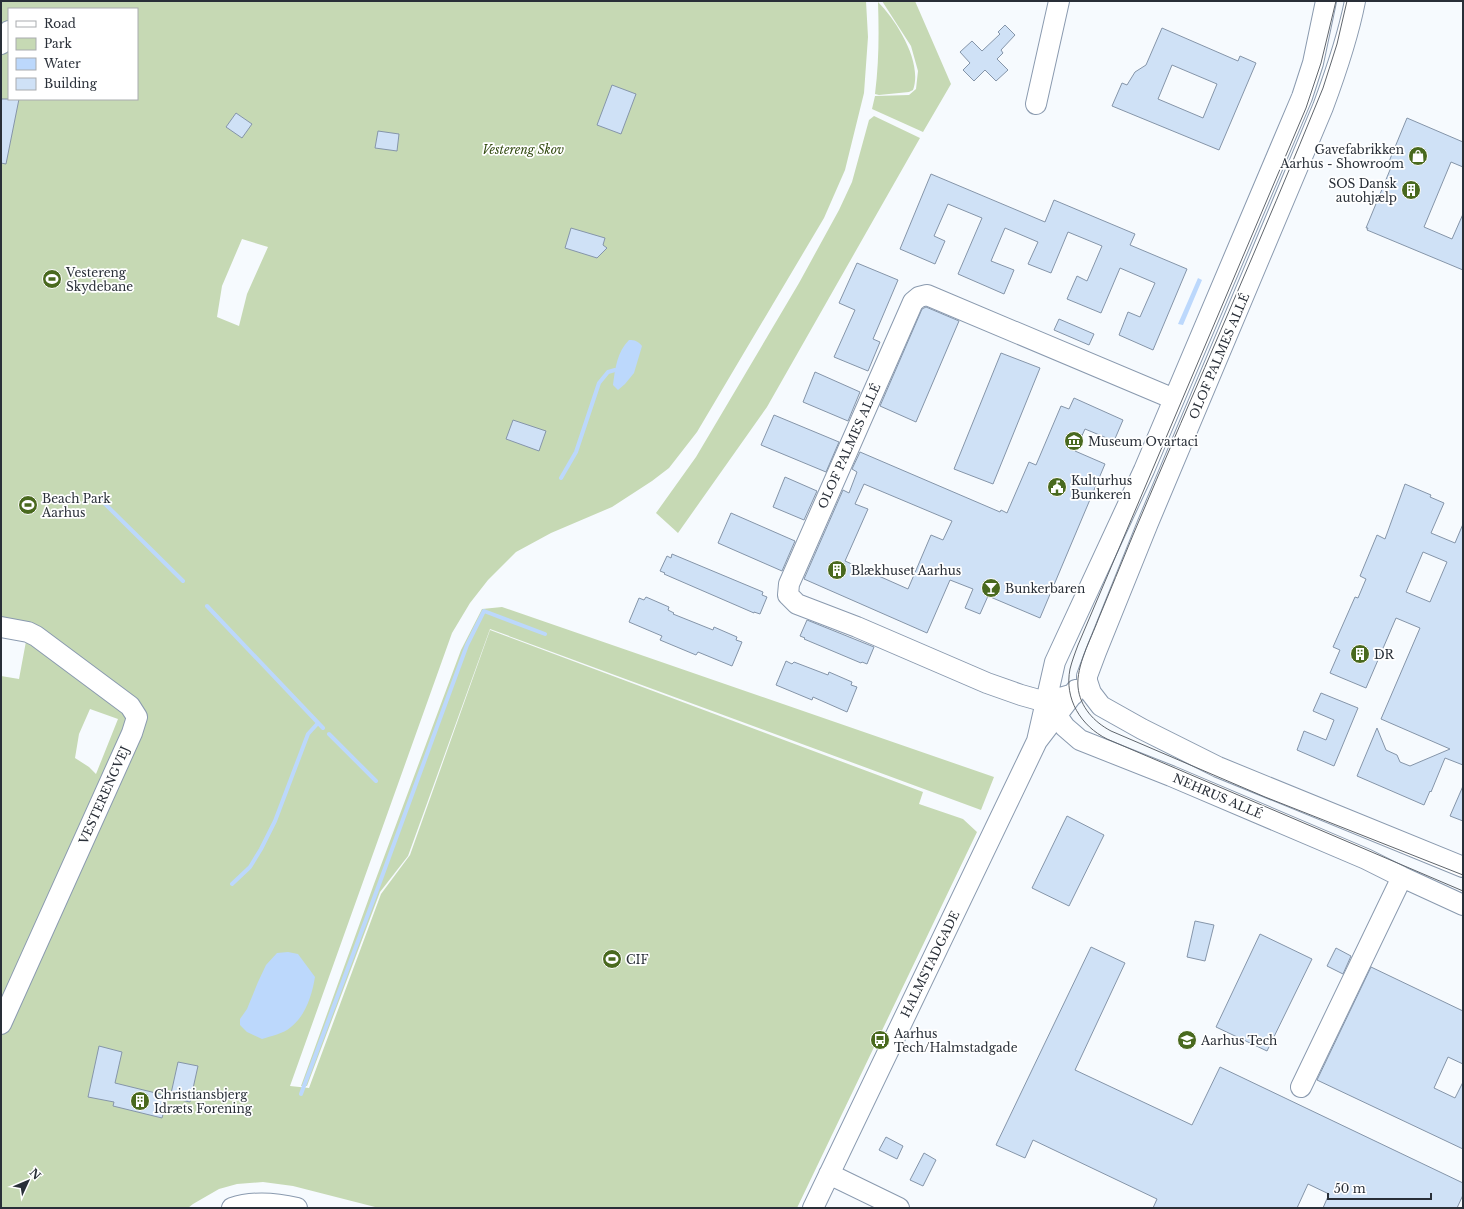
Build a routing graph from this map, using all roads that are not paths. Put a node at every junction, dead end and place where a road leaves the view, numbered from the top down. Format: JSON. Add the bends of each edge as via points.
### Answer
{"nodes":[{"id":1,"x":1059,"y":1,"type":"edge"},
{"id":2,"x":1326,"y":1,"type":"edge"},
{"id":3,"x":1355,"y":1,"type":"edge"},
{"id":4,"x":8,"y":33,"type":"edge"},
{"id":5,"x":1,"y":44,"type":"edge"},
{"id":6,"x":1036,"y":104,"type":"dead end"},
{"id":7,"x":1174,"y":399,"type":"junction"},
{"id":8,"x":1,"y":627,"type":"edge"},
{"id":9,"x":1087,"y":676,"type":"junction"},
{"id":10,"x":1052,"y":709,"type":"junction"},
{"id":11,"x":1463,"y":867,"type":"edge"},
{"id":12,"x":1402,"y":877,"type":"junction"},
{"id":13,"x":1463,"y":905,"type":"edge"},
{"id":14,"x":1,"y":1024,"type":"edge"},
{"id":15,"x":1301,"y":1087,"type":"dead end"},
{"id":16,"x":829,"y":1174,"type":"junction"},
{"id":17,"x":232,"y":1208,"type":"edge"},
{"id":18,"x":297,"y":1208,"type":"edge"},
{"id":19,"x":813,"y":1208,"type":"edge"},
{"id":20,"x":899,"y":1208,"type":"edge"}],
"edges":[{"from":1,"to":6,"type":"street"},
{"from":2,"to":7,"type":"street","name":"OLOF PALMES ALLÉ","via":[[1302,97]]},
{"from":3,"to":9,"type":"street","name":"OLOF PALMES ALLÉ","via":[[1337,70],[1323,106],[1148,523]]},
{"from":4,"to":5,"type":"street"},
{"from":7,"to":10,"type":"street","name":"OLOF PALMES ALLÉ","via":[[1055,662]]},
{"from":7,"to":10,"type":"street","name":"OLOF PALMES ALLÉ","via":[[927,295],[919,297],[913,302],[789,584],[788,595],[797,604]]},
{"from":8,"to":14,"type":"street","name":"VESTERENGVEJ","via":[[36,636],[130,706],[137,717]]},
{"from":9,"to":10,"type":"street","name":"HALMSTADGADE","via":[[1073,695]]},
{"from":9,"to":11,"type":"street","via":[[1091,693],[1101,706],[1142,729],[1218,767]]},
{"from":10,"to":12,"type":"street","name":"NEHRUS ALLÉ","via":[[1069,732],[1080,740],[1178,779],[1366,859]]},
{"from":10,"to":16,"type":"street","name":"HALMSTADGADE"},
{"from":12,"to":13,"type":"street","name":"NEHRUS ALLÉ"},
{"from":12,"to":15,"type":"street"},
{"from":16,"to":19,"type":"street","name":"HALMSTADGADE"},
{"from":16,"to":20,"type":"street"},
{"from":17,"to":18,"type":"street","via":[[270,1203]]}]}
